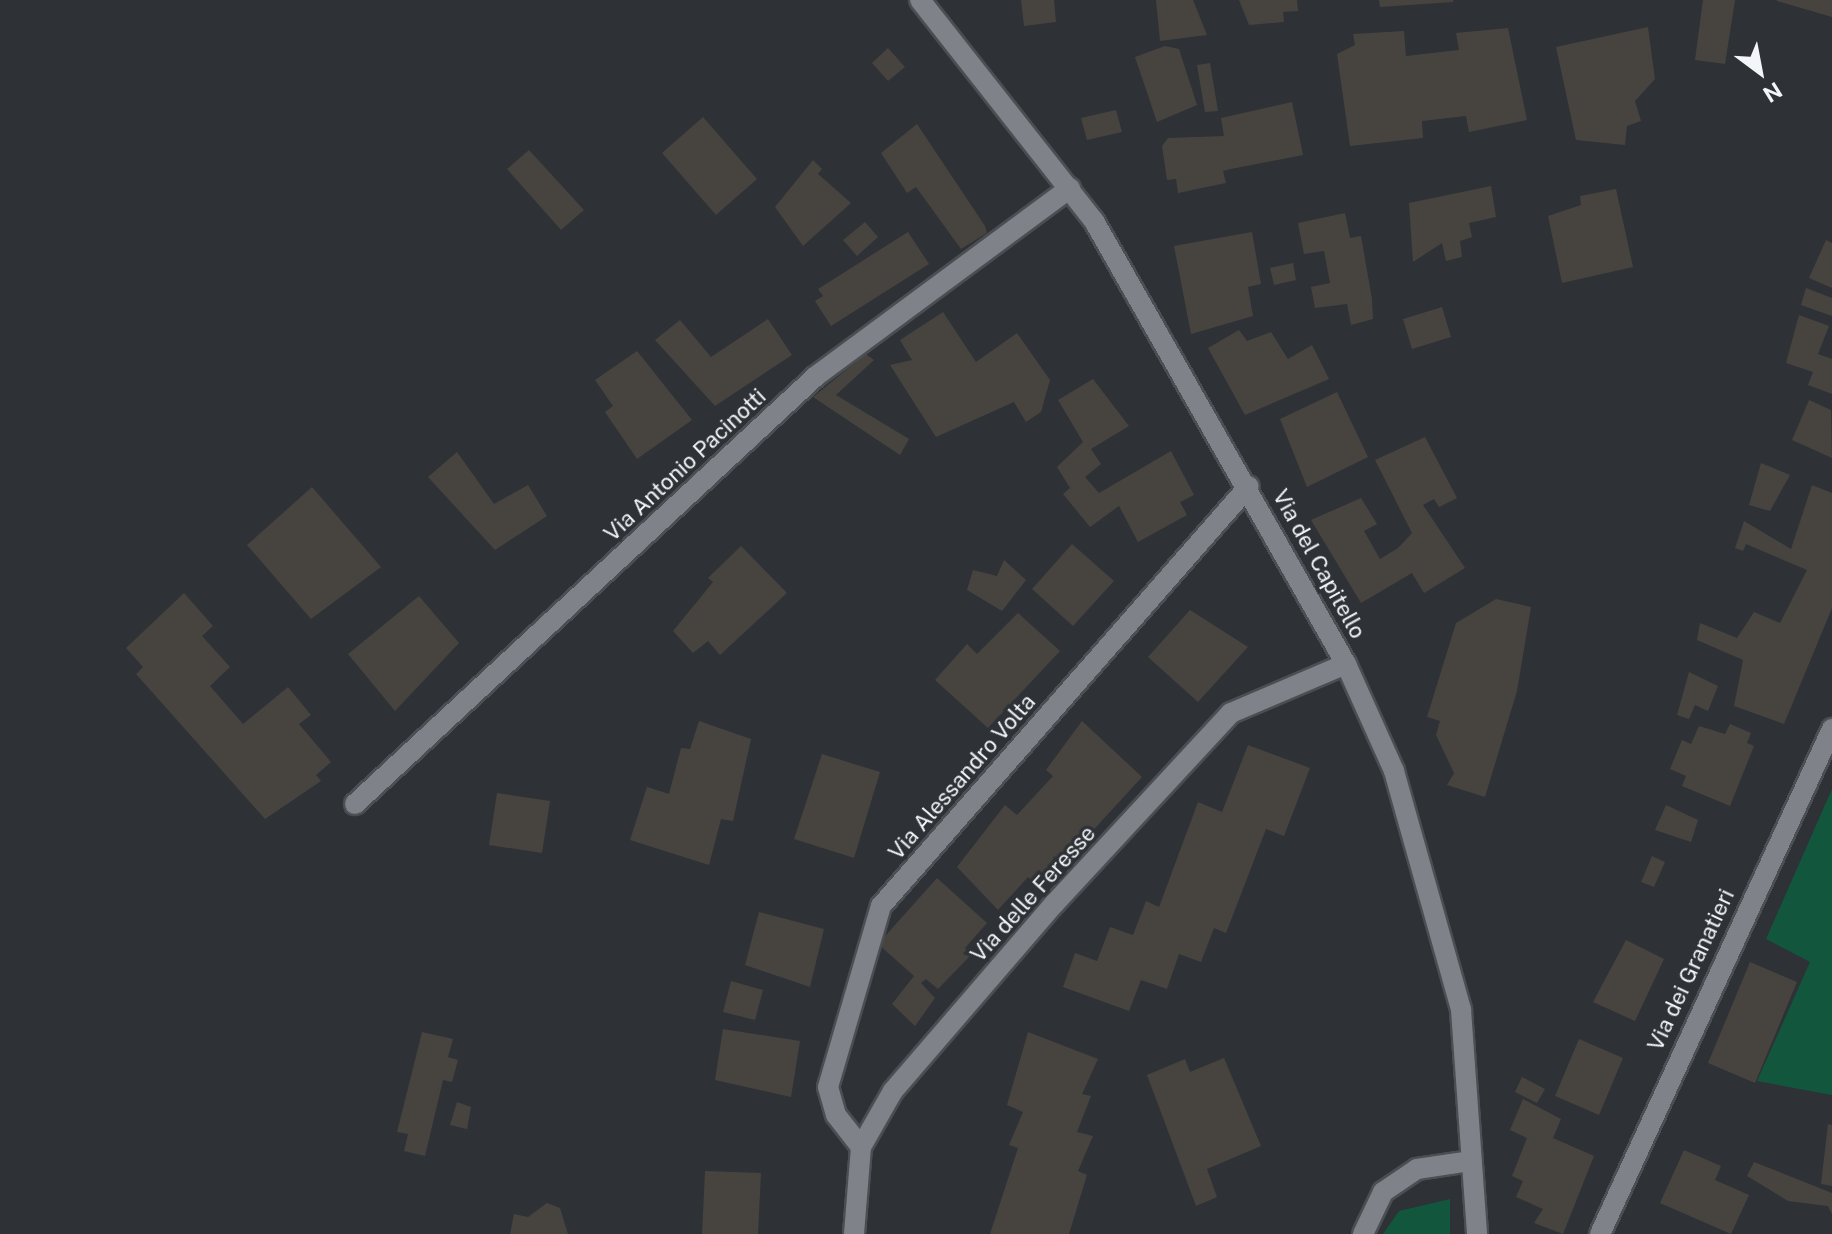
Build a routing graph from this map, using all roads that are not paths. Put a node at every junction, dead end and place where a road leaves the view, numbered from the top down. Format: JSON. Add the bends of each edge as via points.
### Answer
{"nodes":[{"id":1,"x":920,"y":0,"type":"edge"},
{"id":2,"x":1070,"y":188,"type":"junction"},
{"id":3,"x":1249,"y":486,"type":"junction"},
{"id":4,"x":1346,"y":664,"type":"junction"},
{"id":5,"x":1832,"y":729,"type":"edge"},
{"id":6,"x":355,"y":804,"type":"dead end"},
{"id":7,"x":861,"y":1147,"type":"junction"},
{"id":8,"x":1471,"y":1161,"type":"junction"},
{"id":9,"x":854,"y":1234,"type":"edge"},
{"id":10,"x":1363,"y":1234,"type":"edge"},
{"id":11,"x":1477,"y":1234,"type":"edge"},
{"id":12,"x":1600,"y":1234,"type":"edge"}],
"edges":[{"from":1,"to":2,"type":"street","name":"Via del Capitello"},
{"from":2,"to":3,"type":"street","name":"Via del Capitello"},
{"from":2,"to":6,"type":"street","name":"Via Antonio Pacinotti","via":[[816,376]]},
{"from":3,"to":4,"type":"street","name":"Via del Capitello"},
{"from":3,"to":7,"type":"street","name":"Via Alessandro Volta","via":[[881,906],[828,1087],[836,1115]]},
{"from":4,"to":7,"type":"street","name":"Via delle Feresse","via":[[1231,713],[893,1091]]},
{"from":4,"to":8,"type":"street","name":"Via del Capitello","via":[[1394,771],[1433,891],[1461,1010]]},
{"from":5,"to":12,"type":"street","name":"Via dei Granatieri"},
{"from":7,"to":9,"type":"street","name":"Via delle Feresse"},
{"from":8,"to":10,"type":"street","via":[[1417,1169],[1383,1192]]},
{"from":8,"to":11,"type":"street","name":"Via del Capitello"}]}
